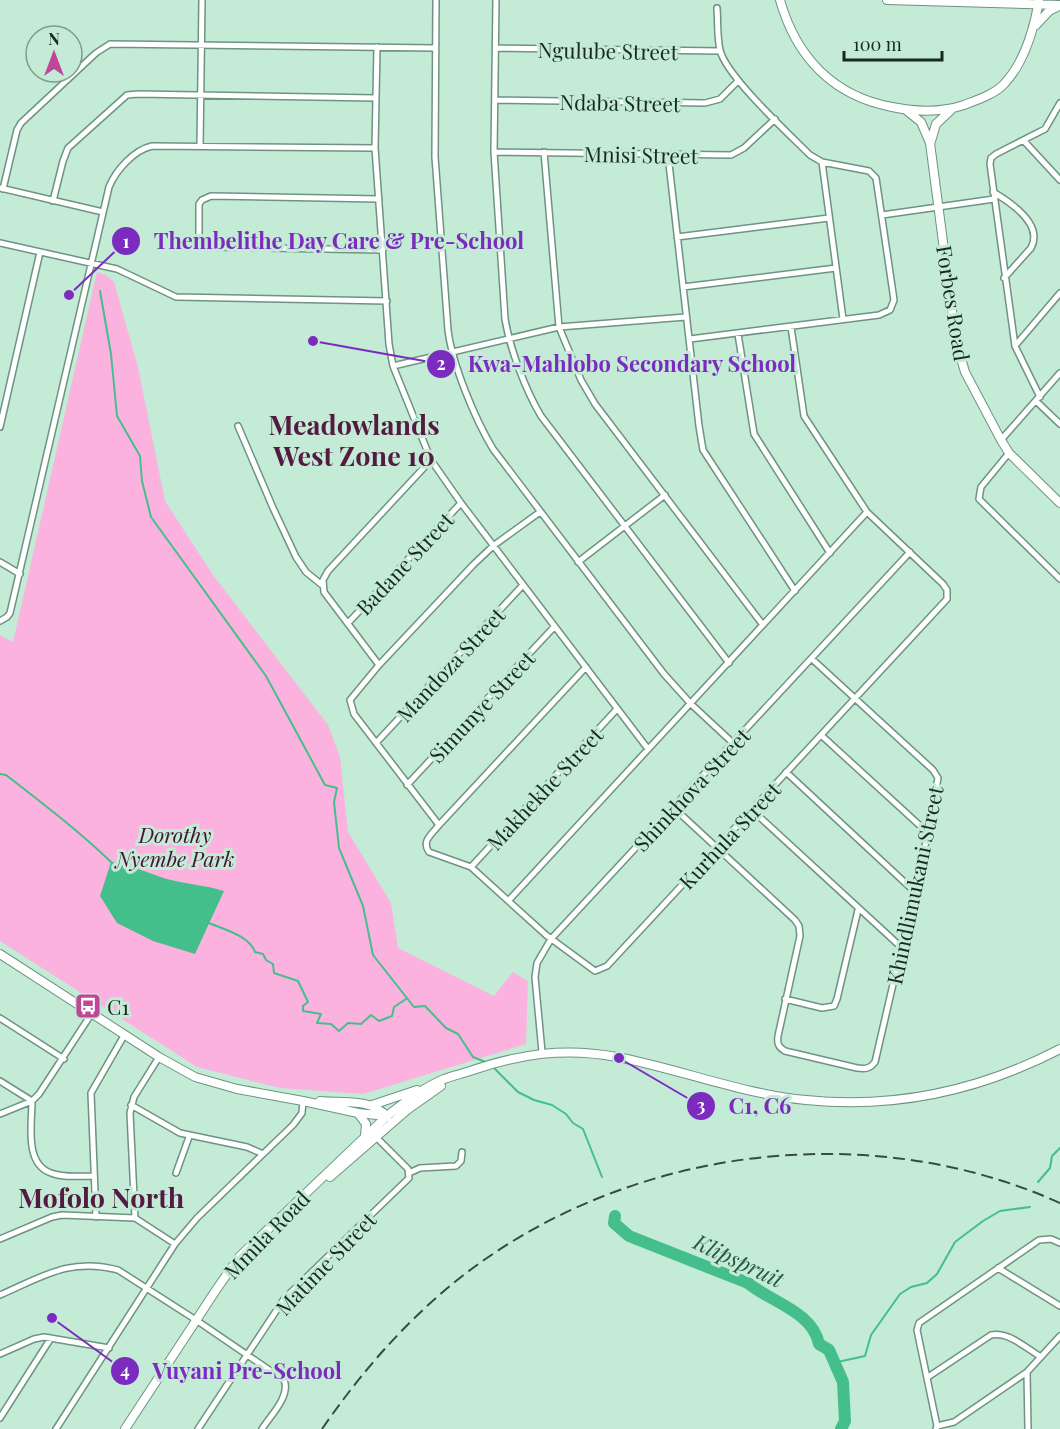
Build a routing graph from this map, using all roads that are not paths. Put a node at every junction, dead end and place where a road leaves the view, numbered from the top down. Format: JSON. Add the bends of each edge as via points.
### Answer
{"nodes":[{"id":1,"x":202,"y":0,"type":"edge"},
{"id":2,"x":436,"y":0,"type":"edge"},
{"id":3,"x":496,"y":0,"type":"edge"},
{"id":4,"x":780,"y":0,"type":"edge"},
{"id":5,"x":887,"y":0,"type":"edge"},
{"id":6,"x":1038,"y":2,"type":"edge"},
{"id":7,"x":1060,"y":5,"type":"edge"},
{"id":8,"x":717,"y":8,"type":"dead end"},
{"id":9,"x":1034,"y":29,"type":"junction"},
{"id":10,"x":200,"y":45,"type":"junction"},
{"id":11,"x":377,"y":47,"type":"junction"},
{"id":12,"x":435,"y":48,"type":"junction"},
{"id":13,"x":496,"y":48,"type":"junction"},
{"id":14,"x":720,"y":51,"type":"junction"},
{"id":15,"x":738,"y":81,"type":"junction"},
{"id":16,"x":200,"y":95,"type":"junction"},
{"id":17,"x":376,"y":98,"type":"junction"},
{"id":18,"x":495,"y":100,"type":"junction"},
{"id":19,"x":1060,"y":105,"type":"edge"},
{"id":20,"x":954,"y":108,"type":"junction"},
{"id":21,"x":906,"y":110,"type":"junction"},
{"id":22,"x":775,"y":119,"type":"junction"},
{"id":23,"x":1024,"y":141,"type":"junction"},
{"id":24,"x":930,"y":143,"type":"junction"},
{"id":25,"x":200,"y":146,"type":"junction"},
{"id":26,"x":375,"y":148,"type":"junction"},
{"id":27,"x":494,"y":152,"type":"junction"},
{"id":28,"x":544,"y":152,"type":"junction"},
{"id":29,"x":668,"y":155,"type":"junction"},
{"id":30,"x":822,"y":162,"type":"junction"},
{"id":31,"x":1060,"y":180,"type":"edge"},
{"id":32,"x":2,"y":189,"type":"edge"},
{"id":33,"x":993,"y":192,"type":"junction"},
{"id":34,"x":379,"y":199,"type":"junction"},
{"id":35,"x":994,"y":199,"type":"junction"},
{"id":36,"x":53,"y":201,"type":"junction"},
{"id":37,"x":939,"y":206,"type":"junction"},
{"id":38,"x":104,"y":212,"type":"junction"},
{"id":39,"x":882,"y":215,"type":"junction"},
{"id":40,"x":829,"y":218,"type":"junction"},
{"id":41,"x":677,"y":237,"type":"junction"},
{"id":42,"x":0,"y":243,"type":"edge"},
{"id":43,"x":383,"y":250,"type":"junction"},
{"id":44,"x":40,"y":252,"type":"junction"},
{"id":45,"x":91,"y":264,"type":"junction"},
{"id":46,"x":836,"y":268,"type":"junction"},
{"id":47,"x":1004,"y":278,"type":"junction"},
{"id":48,"x":683,"y":287,"type":"junction"},
{"id":49,"x":1060,"y":293,"type":"edge"},
{"id":50,"x":387,"y":301,"type":"junction"},
{"id":51,"x":686,"y":317,"type":"junction"},
{"id":52,"x":843,"y":319,"type":"junction"},
{"id":53,"x":559,"y":327,"type":"junction"},
{"id":54,"x":790,"y":327,"type":"junction"},
{"id":55,"x":738,"y":334,"type":"junction"},
{"id":56,"x":508,"y":339,"type":"junction"},
{"id":57,"x":690,"y":339,"type":"junction"},
{"id":58,"x":1015,"y":346,"type":"junction"},
{"id":59,"x":452,"y":352,"type":"junction"},
{"id":60,"x":393,"y":366,"type":"junction"},
{"id":61,"x":1060,"y":373,"type":"edge"},
{"id":62,"x":1038,"y":399,"type":"junction"},
{"id":63,"x":1060,"y":424,"type":"edge"},
{"id":64,"x":238,"y":426,"type":"dead end"},
{"id":65,"x":0,"y":427,"type":"edge"},
{"id":66,"x":1001,"y":440,"type":"junction"},
{"id":67,"x":1009,"y":453,"type":"junction"},
{"id":68,"x":431,"y":460,"type":"junction"},
{"id":69,"x":665,"y":495,"type":"junction"},
{"id":70,"x":461,"y":503,"type":"junction"},
{"id":71,"x":1060,"y":503,"type":"edge"},
{"id":72,"x":540,"y":512,"type":"junction"},
{"id":73,"x":867,"y":512,"type":"junction"},
{"id":74,"x":624,"y":527,"type":"junction"},
{"id":75,"x":493,"y":546,"type":"junction"},
{"id":76,"x":910,"y":552,"type":"junction"},
{"id":77,"x":830,"y":553,"type":"junction"},
{"id":78,"x":0,"y":562,"type":"edge"},
{"id":79,"x":578,"y":562,"type":"junction"},
{"id":80,"x":20,"y":574,"type":"junction"},
{"id":81,"x":1060,"y":579,"type":"edge"},
{"id":82,"x":322,"y":585,"type":"junction"},
{"id":83,"x":523,"y":585,"type":"junction"},
{"id":84,"x":795,"y":591,"type":"junction"},
{"id":85,"x":0,"y":621,"type":"edge"},
{"id":86,"x":348,"y":623,"type":"junction"},
{"id":87,"x":763,"y":625,"type":"junction"},
{"id":88,"x":554,"y":627,"type":"junction"},
{"id":89,"x":812,"y":659,"type":"junction"},
{"id":90,"x":729,"y":663,"type":"junction"},
{"id":91,"x":379,"y":665,"type":"junction"},
{"id":92,"x":586,"y":667,"type":"junction"},
{"id":93,"x":855,"y":698,"type":"junction"},
{"id":94,"x":691,"y":704,"type":"junction"},
{"id":95,"x":617,"y":709,"type":"junction"},
{"id":96,"x":821,"y":735,"type":"junction"},
{"id":97,"x":376,"y":743,"type":"junction"},
{"id":98,"x":734,"y":744,"type":"junction"},
{"id":99,"x":648,"y":749,"type":"junction"},
{"id":100,"x":786,"y":772,"type":"junction"},
{"id":101,"x":407,"y":785,"type":"junction"},
{"id":102,"x":674,"y":808,"type":"junction"},
{"id":103,"x":752,"y":810,"type":"junction"},
{"id":104,"x":439,"y":825,"type":"junction"},
{"id":105,"x":928,"y":833,"type":"junction"},
{"id":106,"x":717,"y":848,"type":"junction"},
{"id":107,"x":471,"y":867,"type":"junction"},
{"id":108,"x":914,"y":891,"type":"junction"},
{"id":109,"x":509,"y":900,"type":"junction"},
{"id":110,"x":858,"y":910,"type":"junction"},
{"id":111,"x":551,"y":939,"type":"junction"},
{"id":112,"x":901,"y":947,"type":"junction"},
{"id":113,"x":0,"y":954,"type":"edge"},
{"id":114,"x":785,"y":999,"type":"junction"},
{"id":115,"x":92,"y":1013,"type":"junction"},
{"id":116,"x":0,"y":1018,"type":"edge"},
{"id":117,"x":125,"y":1034,"type":"junction"},
{"id":118,"x":1060,"y":1049,"type":"edge"},
{"id":119,"x":542,"y":1052,"type":"junction"},
{"id":120,"x":159,"y":1057,"type":"junction"},
{"id":121,"x":64,"y":1059,"type":"junction"},
{"id":122,"x":460,"y":1075,"type":"junction"},
{"id":123,"x":0,"y":1081,"type":"edge"},
{"id":124,"x":430,"y":1086,"type":"junction"},
{"id":125,"x":426,"y":1096,"type":"junction"},
{"id":126,"x":32,"y":1101,"type":"junction"},
{"id":127,"x":303,"y":1101,"type":"junction"},
{"id":128,"x":131,"y":1105,"type":"junction"},
{"id":129,"x":372,"y":1105,"type":"junction"},
{"id":130,"x":358,"y":1113,"type":"junction"},
{"id":131,"x":0,"y":1114,"type":"edge"},
{"id":132,"x":387,"y":1116,"type":"junction"},
{"id":133,"x":387,"y":1127,"type":"junction"},
{"id":134,"x":365,"y":1136,"type":"junction"},
{"id":135,"x":189,"y":1137,"type":"junction"},
{"id":136,"x":376,"y":1137,"type":"junction"},
{"id":137,"x":462,"y":1152,"type":"dead end"},
{"id":138,"x":262,"y":1154,"type":"junction"},
{"id":139,"x":176,"y":1173,"type":"dead end"},
{"id":140,"x":409,"y":1173,"type":"junction"},
{"id":141,"x":93,"y":1176,"type":"junction"},
{"id":142,"x":96,"y":1217,"type":"junction"},
{"id":143,"x":135,"y":1218,"type":"junction"},
{"id":144,"x":271,"y":1228,"type":"junction"},
{"id":145,"x":0,"y":1239,"type":"edge"},
{"id":146,"x":1060,"y":1243,"type":"edge"},
{"id":147,"x":175,"y":1244,"type":"junction"},
{"id":148,"x":998,"y":1268,"type":"junction"},
{"id":149,"x":147,"y":1289,"type":"junction"},
{"id":150,"x":0,"y":1295,"type":"edge"},
{"id":151,"x":1060,"y":1306,"type":"edge"},
{"id":152,"x":198,"y":1321,"type":"junction"},
{"id":153,"x":1060,"y":1336,"type":"edge"},
{"id":154,"x":51,"y":1338,"type":"junction"},
{"id":155,"x":109,"y":1348,"type":"junction"},
{"id":156,"x":0,"y":1354,"type":"edge"},
{"id":157,"x":247,"y":1354,"type":"junction"},
{"id":158,"x":1041,"y":1357,"type":"junction"},
{"id":159,"x":1028,"y":1372,"type":"junction"},
{"id":160,"x":928,"y":1377,"type":"junction"},
{"id":161,"x":0,"y":1418,"type":"edge"},
{"id":162,"x":936,"y":1428,"type":"edge"},
{"id":163,"x":57,"y":1429,"type":"edge"},
{"id":164,"x":125,"y":1429,"type":"edge"},
{"id":165,"x":131,"y":1429,"type":"edge"},
{"id":166,"x":198,"y":1429,"type":"edge"},
{"id":167,"x":262,"y":1429,"type":"edge"},
{"id":168,"x":1028,"y":1429,"type":"edge"}],
"edges":[{"from":1,"to":10,"type":"street"},
{"from":2,"to":12,"type":"street"},
{"from":3,"to":13,"type":"street"},
{"from":4,"to":21,"type":"main road","via":[[796,42],[830,80],[866,101]]},
{"from":5,"to":6,"type":"main road"},
{"from":6,"to":7,"type":"main road"},
{"from":6,"to":9,"type":"main road"},
{"from":7,"to":9,"type":"main road","via":[[1044,15]]},
{"from":8,"to":14,"type":"street"},
{"from":9,"to":20,"type":"main road","via":[[1004,84]]},
{"from":10,"to":11,"type":"street"},
{"from":10,"to":16,"type":"street"},
{"from":10,"to":32,"type":"street","via":[[117,43],[104,47],[21,123]]},
{"from":11,"to":12,"type":"street"},
{"from":11,"to":17,"type":"street"},
{"from":12,"to":59,"type":"street","via":[[435,157]]},
{"from":13,"to":14,"type":"street","name":"Ngulube Street"},
{"from":13,"to":18,"type":"street"},
{"from":14,"to":15,"type":"street"},
{"from":15,"to":18,"type":"street","name":"Ndaba Street","via":[[712,102]]},
{"from":15,"to":22,"type":"street"},
{"from":16,"to":17,"type":"street"},
{"from":16,"to":25,"type":"street"},
{"from":16,"to":36,"type":"street","via":[[138,94],[122,98],[68,148]]},
{"from":17,"to":26,"type":"street"},
{"from":18,"to":27,"type":"street"},
{"from":19,"to":23,"type":"street","via":[[1045,129]]},
{"from":20,"to":21,"type":"main road"},
{"from":20,"to":24,"type":"main road","via":[[936,124]]},
{"from":21,"to":24,"type":"main road","name":"Forbes Road","via":[[921,122]]},
{"from":22,"to":29,"type":"street","name":"Mnisi Street","via":[[738,153]]},
{"from":22,"to":30,"type":"street"},
{"from":23,"to":31,"type":"street"},
{"from":23,"to":33,"type":"street","via":[[992,158]]},
{"from":24,"to":37,"type":"main road","name":"Forbes Road"},
{"from":25,"to":26,"type":"street"},
{"from":25,"to":38,"type":"street","via":[[142,149],[113,177]]},
{"from":26,"to":34,"type":"street"},
{"from":27,"to":28,"type":"street","name":"Mnisi Street"},
{"from":27,"to":56,"type":"street"},
{"from":28,"to":29,"type":"street","name":"Mnisi Street"},
{"from":28,"to":53,"type":"street"},
{"from":29,"to":41,"type":"street"},
{"from":30,"to":39,"type":"street","via":[[874,174]]},
{"from":30,"to":40,"type":"street"},
{"from":32,"to":36,"type":"street"},
{"from":33,"to":35,"type":"street"},
{"from":33,"to":47,"type":"street","via":[[1020,213],[1034,231],[1034,244]]},
{"from":34,"to":43,"type":"street"},
{"from":34,"to":43,"type":"street","via":[[211,196],[199,204],[199,235],[202,244],[211,247]]},
{"from":35,"to":37,"type":"street"},
{"from":35,"to":47,"type":"street"},
{"from":36,"to":38,"type":"street"},
{"from":37,"to":39,"type":"street"},
{"from":37,"to":66,"type":"main road","name":"Forbes Road","via":[[958,351]]},
{"from":38,"to":45,"type":"street"},
{"from":39,"to":52,"type":"street","via":[[893,305],[886,313]]},
{"from":40,"to":41,"type":"street"},
{"from":40,"to":46,"type":"street"},
{"from":41,"to":48,"type":"street"},
{"from":42,"to":44,"type":"street"},
{"from":43,"to":50,"type":"street"},
{"from":44,"to":45,"type":"street"},
{"from":44,"to":65,"type":"street"},
{"from":45,"to":50,"type":"street","via":[[128,273],[169,295],[183,297]]},
{"from":45,"to":80,"type":"street"},
{"from":46,"to":48,"type":"street"},
{"from":46,"to":52,"type":"street"},
{"from":47,"to":58,"type":"street"},
{"from":48,"to":51,"type":"street"},
{"from":49,"to":58,"type":"street"},
{"from":50,"to":60,"type":"street"},
{"from":51,"to":53,"type":"street"},
{"from":51,"to":57,"type":"street"},
{"from":52,"to":54,"type":"street"},
{"from":53,"to":56,"type":"street"},
{"from":53,"to":69,"type":"street","via":[[586,391]]},
{"from":54,"to":55,"type":"street"},
{"from":54,"to":73,"type":"street","name":"Kurhula Street","via":[[804,416]]},
{"from":55,"to":57,"type":"street"},
{"from":55,"to":77,"type":"street","via":[[754,434]]},
{"from":56,"to":59,"type":"street"},
{"from":56,"to":74,"type":"street","via":[[541,416]]},
{"from":57,"to":84,"type":"street","via":[[703,450]]},
{"from":58,"to":62,"type":"street"},
{"from":59,"to":60,"type":"street"},
{"from":59,"to":72,"type":"street","via":[[485,435]]},
{"from":60,"to":68,"type":"street"},
{"from":61,"to":62,"type":"street"},
{"from":62,"to":63,"type":"street"},
{"from":62,"to":66,"type":"street"},
{"from":64,"to":82,"type":"street","via":[[296,557]]},
{"from":66,"to":67,"type":"main road","name":"Forbes Road"},
{"from":67,"to":71,"type":"main road","name":"Forbes Road"},
{"from":67,"to":81,"type":"street","via":[[981,487],[978,499]]},
{"from":68,"to":70,"type":"street"},
{"from":68,"to":82,"type":"street","via":[[328,571]]},
{"from":69,"to":74,"type":"street"},
{"from":69,"to":87,"type":"street"},
{"from":70,"to":75,"type":"street"},
{"from":70,"to":86,"type":"street","name":"Badane Street"},
{"from":72,"to":75,"type":"street"},
{"from":72,"to":79,"type":"street"},
{"from":73,"to":76,"type":"street","name":"Kurhula Street"},
{"from":73,"to":77,"type":"street"},
{"from":74,"to":79,"type":"street"},
{"from":74,"to":90,"type":"street"},
{"from":75,"to":83,"type":"street"},
{"from":75,"to":91,"type":"street"},
{"from":76,"to":89,"type":"street","name":"Shinkhova Street"},
{"from":76,"to":93,"type":"street","name":"Kurhula Street","via":[[943,584],[946,599]]},
{"from":77,"to":84,"type":"street"},
{"from":78,"to":80,"type":"street"},
{"from":79,"to":94,"type":"street"},
{"from":80,"to":85,"type":"street","via":[[10,613]]},
{"from":82,"to":86,"type":"street"},
{"from":83,"to":88,"type":"street"},
{"from":83,"to":97,"type":"street","name":"Mandoza Street"},
{"from":84,"to":87,"type":"street"},
{"from":86,"to":91,"type":"street"},
{"from":87,"to":90,"type":"street"},
{"from":88,"to":92,"type":"street"},
{"from":88,"to":101,"type":"street","name":"Simunye Street"},
{"from":89,"to":93,"type":"street","name":"Khindlimukani Street"},
{"from":89,"to":98,"type":"street","name":"Shinkhova Street"},
{"from":90,"to":94,"type":"street"},
{"from":91,"to":97,"type":"street","via":[[352,696],[350,704]]},
{"from":92,"to":95,"type":"street"},
{"from":92,"to":104,"type":"street","name":"Kurhula Street"},
{"from":93,"to":96,"type":"street","name":"Kurhula Street"},
{"from":93,"to":105,"type":"street","name":"Khindlimukani Street","via":[[937,774]]},
{"from":94,"to":98,"type":"street"},
{"from":94,"to":99,"type":"street"},
{"from":95,"to":99,"type":"street"},
{"from":95,"to":107,"type":"street","name":"Makhekhe Street"},
{"from":96,"to":100,"type":"street","name":"Kurhula Street"},
{"from":96,"to":105,"type":"street"},
{"from":97,"to":101,"type":"street"},
{"from":98,"to":102,"type":"street","name":"Shinkhova Street"},
{"from":99,"to":109,"type":"street"},
{"from":100,"to":103,"type":"street","name":"Kurhula Street"},
{"from":100,"to":108,"type":"street"},
{"from":101,"to":104,"type":"street"},
{"from":102,"to":106,"type":"street"},
{"from":102,"to":111,"type":"street","name":"Shinkhova Street"},
{"from":103,"to":106,"type":"street","name":"Kurhula Street"},
{"from":103,"to":110,"type":"street"},
{"from":104,"to":107,"type":"street","name":"Kurhula Street","via":[[426,840],[427,850]]},
{"from":105,"to":108,"type":"street","name":"Khindlimukani Street"},
{"from":106,"to":111,"type":"street","name":"Kurhula Street","via":[[603,969],[594,971]]},
{"from":106,"to":114,"type":"street","via":[[799,926]]},
{"from":107,"to":109,"type":"street","name":"Kurhula Street"},
{"from":108,"to":112,"type":"street","name":"Khindlimukani Street"},
{"from":109,"to":111,"type":"street","name":"Kurhula Street"},
{"from":110,"to":112,"type":"street"},
{"from":110,"to":114,"type":"street","via":[[834,1006],[822,1008]]},
{"from":111,"to":119,"type":"street","name":"Shinkhova Street","via":[[537,963],[535,977]]},
{"from":112,"to":114,"type":"street","name":"Khindlimukani Street","via":[[872,1066],[857,1068],[785,1051],[777,1041]]},
{"from":113,"to":115,"type":"main road"},
{"from":115,"to":117,"type":"main road"},
{"from":115,"to":121,"type":"street"},
{"from":116,"to":121,"type":"street"},
{"from":117,"to":120,"type":"main road"},
{"from":117,"to":141,"type":"street","via":[[91,1093]]},
{"from":118,"to":119,"type":"main road","via":[[1012,1072],[969,1086],[872,1102],[778,1097],[618,1057]]},
{"from":119,"to":122,"type":"main road"},
{"from":120,"to":127,"type":"main road","via":[[206,1082]]},
{"from":120,"to":128,"type":"street"},
{"from":121,"to":126,"type":"street"},
{"from":122,"to":124,"type":"main road"},
{"from":122,"to":125,"type":"main road"},
{"from":123,"to":126,"type":"street"},
{"from":124,"to":129,"type":"main road"},
{"from":124,"to":132,"type":"main road"},
{"from":125,"to":132,"type":"main road"},
{"from":125,"to":133,"type":"main road","name":"Mmila Road"},
{"from":126,"to":131,"type":"street"},
{"from":126,"to":141,"type":"street","via":[[33,1153],[40,1167],[59,1175]]},
{"from":127,"to":129,"type":"main road"},
{"from":127,"to":130,"type":"main road"},
{"from":127,"to":138,"type":"street","via":[[297,1120]]},
{"from":128,"to":135,"type":"street"},
{"from":128,"to":143,"type":"street"},
{"from":129,"to":132,"type":"main road"},
{"from":130,"to":132,"type":"main road"},
{"from":130,"to":134,"type":"main road","via":[[365,1121]]},
{"from":132,"to":133,"type":"main road"},
{"from":132,"to":134,"type":"main road","name":"Mmila Road"},
{"from":133,"to":136,"type":"main road","name":"Mmila Road"},
{"from":134,"to":144,"type":"main road","name":"Mmila Road"},
{"from":135,"to":138,"type":"street","via":[[247,1147]]},
{"from":135,"to":139,"type":"street"},
{"from":136,"to":140,"type":"street"},
{"from":136,"to":144,"type":"main road","name":"Mmila Road"},
{"from":137,"to":140,"type":"street","via":[[456,1166],[420,1168]]},
{"from":138,"to":147,"type":"street"},
{"from":140,"to":157,"type":"street","name":"Matime Street","via":[[405,1183],[284,1299]]},
{"from":141,"to":142,"type":"street"},
{"from":142,"to":143,"type":"street"},
{"from":142,"to":145,"type":"street","via":[[52,1216]]},
{"from":143,"to":147,"type":"street"},
{"from":144,"to":152,"type":"main road","name":"Mmila Road","via":[[239,1257]]},
{"from":146,"to":148,"type":"street","via":[[1040,1240]]},
{"from":147,"to":149,"type":"street"},
{"from":148,"to":151,"type":"street"},
{"from":148,"to":160,"type":"street","via":[[919,1323],[917,1330]]},
{"from":149,"to":150,"type":"street","via":[[118,1270],[73,1266]]},
{"from":149,"to":152,"type":"street"},
{"from":149,"to":155,"type":"street"},
{"from":152,"to":157,"type":"street"},
{"from":152,"to":164,"type":"main road","name":"Mmila Road"},
{"from":152,"to":165,"type":"main road","name":"Mmila Road"},
{"from":153,"to":158,"type":"street"},
{"from":154,"to":155,"type":"street"},
{"from":154,"to":156,"type":"street","via":[[34,1339]]},
{"from":154,"to":161,"type":"street"},
{"from":155,"to":163,"type":"street"},
{"from":157,"to":166,"type":"street","name":"Matime Street"},
{"from":157,"to":167,"type":"street","via":[[286,1385],[285,1394]]},
{"from":158,"to":159,"type":"street"},
{"from":158,"to":160,"type":"street","via":[[1004,1335],[991,1335]]},
{"from":159,"to":162,"type":"street","via":[[954,1422]]},
{"from":159,"to":168,"type":"street"},
{"from":160,"to":162,"type":"street"}]}
